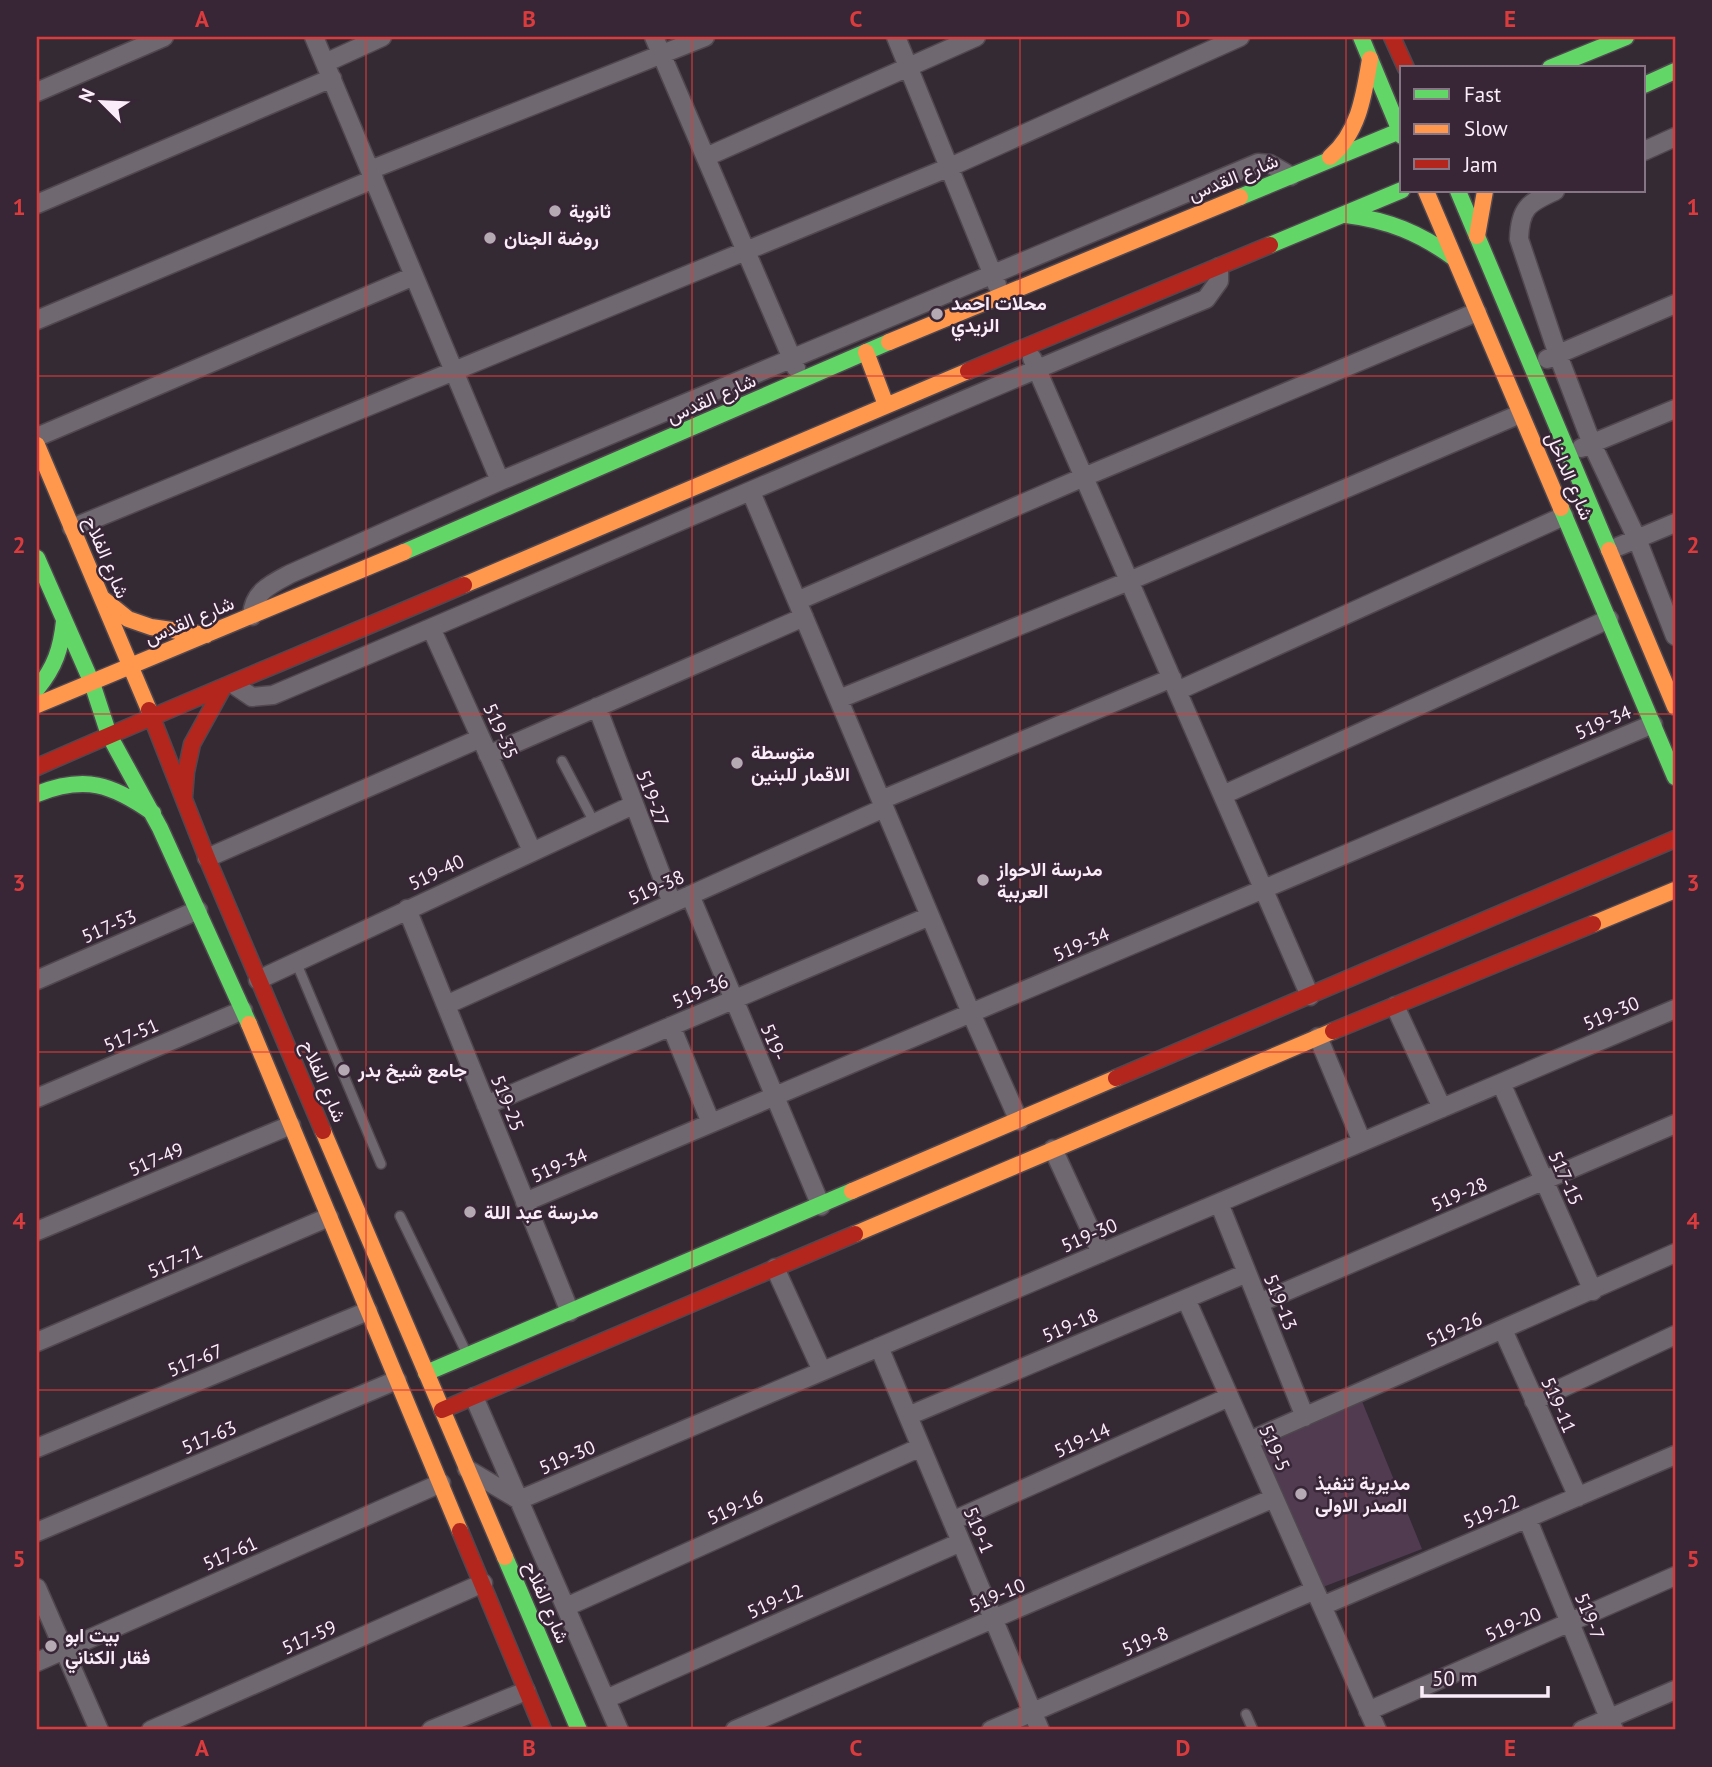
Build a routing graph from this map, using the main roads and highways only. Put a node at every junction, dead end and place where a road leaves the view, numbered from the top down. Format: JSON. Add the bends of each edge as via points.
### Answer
{"nodes":[{"id":1,"x":1361,"y":37,"type":"edge"},
{"id":2,"x":1392,"y":37,"type":"edge"},
{"id":3,"x":1626,"y":37,"type":"edge"},
{"id":4,"x":1370,"y":59,"type":"junction"},
{"id":5,"x":1405,"y":66,"type":"edge"},
{"id":6,"x":1555,"y":66,"type":"edge"},
{"id":7,"x":1675,"y":71,"type":"edge"},
{"id":8,"x":1646,"y":84,"type":"edge"},
{"id":9,"x":1400,"y":127,"type":"edge"},
{"id":10,"x":1400,"y":133,"type":"edge"},
{"id":11,"x":1317,"y":165,"type":"junction"},
{"id":12,"x":1400,"y":191,"type":"edge"},
{"id":13,"x":1426,"y":192,"type":"edge"},
{"id":14,"x":1458,"y":192,"type":"edge"},
{"id":15,"x":1485,"y":192,"type":"edge"},
{"id":16,"x":1343,"y":215,"type":"junction"},
{"id":17,"x":1477,"y":236,"type":"junction"},
{"id":18,"x":1454,"y":258,"type":"junction"},
{"id":19,"x":866,"y":352,"type":"junction"},
{"id":20,"x":886,"y":405,"type":"junction"},
{"id":21,"x":37,"y":445,"type":"edge"},
{"id":22,"x":37,"y":558,"type":"edge"},
{"id":23,"x":102,"y":598,"type":"junction"},
{"id":24,"x":64,"y":621,"type":"junction"},
{"id":25,"x":207,"y":635,"type":"junction"},
{"id":26,"x":131,"y":667,"type":"junction"},
{"id":27,"x":92,"y":683,"type":"junction"},
{"id":28,"x":228,"y":686,"type":"junction"},
{"id":29,"x":37,"y":689,"type":"edge"},
{"id":30,"x":37,"y":705,"type":"edge"},
{"id":31,"x":1675,"y":707,"type":"edge"},
{"id":32,"x":152,"y":716,"type":"junction"},
{"id":33,"x":110,"y":734,"type":"junction"},
{"id":34,"x":37,"y":767,"type":"edge"},
{"id":35,"x":1675,"y":777,"type":"edge"},
{"id":36,"x":37,"y":794,"type":"edge"},
{"id":37,"x":184,"y":797,"type":"junction"},
{"id":38,"x":153,"y":813,"type":"junction"},
{"id":39,"x":1675,"y":839,"type":"edge"},
{"id":40,"x":1675,"y":890,"type":"edge"},
{"id":41,"x":1084,"y":1115,"type":"junction"},
{"id":42,"x":426,"y":1373,"type":"junction"},
{"id":43,"x":442,"y":1410,"type":"junction"},
{"id":44,"x":543,"y":1730,"type":"edge"},
{"id":45,"x":579,"y":1730,"type":"edge"}],
"edges":[{"from":1,"to":4,"type":"main road"},
{"from":2,"to":5,"type":"main road"},
{"from":3,"to":6,"type":"main road"},
{"from":4,"to":9,"type":"main road"},
{"from":4,"to":11,"type":"main road","via":[[1361,107],[1350,134],[1340,150]]},
{"from":7,"to":8,"type":"main road"},
{"from":10,"to":11,"type":"main road","name":"شارع القدس"},
{"from":11,"to":19,"type":"main road","name":"شارع القدس"},
{"from":12,"to":16,"type":"main road"},
{"from":13,"to":18,"type":"main road","name":"شارع الداخل"},
{"from":14,"to":17,"type":"main road","name":"شارع الداخل"},
{"from":15,"to":17,"type":"main road"},
{"from":16,"to":18,"type":"main road","via":[[1376,217],[1402,225]]},
{"from":16,"to":20,"type":"main road"},
{"from":17,"to":31,"type":"main road","name":"شارع الداخل"},
{"from":18,"to":35,"type":"main road","name":"شارع الداخل"},
{"from":19,"to":20,"type":"main road"},
{"from":19,"to":25,"type":"main road","name":"شارع القدس"},
{"from":20,"to":28,"type":"main road"},
{"from":21,"to":23,"type":"main road","name":"شارع الفلاح"},
{"from":22,"to":24,"type":"main road"},
{"from":23,"to":25,"type":"main road","via":[[128,619],[183,634]]},
{"from":23,"to":26,"type":"main road","name":"شارع الفلاح"},
{"from":24,"to":27,"type":"main road"},
{"from":24,"to":29,"type":"main road","via":[[60,657]]},
{"from":25,"to":26,"type":"main road","name":"شارع القدس"},
{"from":26,"to":27,"type":"main road","name":"شارع القدس"},
{"from":26,"to":32,"type":"main road","name":"شارع الفلاح"},
{"from":27,"to":30,"type":"main road","name":"شارع القدس"},
{"from":27,"to":33,"type":"main road"},
{"from":28,"to":32,"type":"main road"},
{"from":28,"to":37,"type":"main road","via":[[192,744]]},
{"from":32,"to":33,"type":"main road"},
{"from":32,"to":37,"type":"main road","name":"شارع الفلاح"},
{"from":33,"to":34,"type":"main road"},
{"from":33,"to":38,"type":"main road"},
{"from":36,"to":38,"type":"main road","via":[[81,782],[103,785]]},
{"from":37,"to":42,"type":"main road","name":"شارع الفلاح"},
{"from":38,"to":44,"type":"main road","via":[[243,1010]]},
{"from":39,"to":41,"type":"main road","via":[[1310,996]]},
{"from":40,"to":41,"type":"main road","via":[[1318,1037]]},
{"from":41,"to":42,"type":"main road","via":[[1019,1121]]},
{"from":41,"to":43,"type":"main road","via":[[1053,1149]]},
{"from":42,"to":43,"type":"main road","name":"شارع الفلاح"},
{"from":43,"to":45,"type":"main road","name":"شارع الفلاح"}]}
